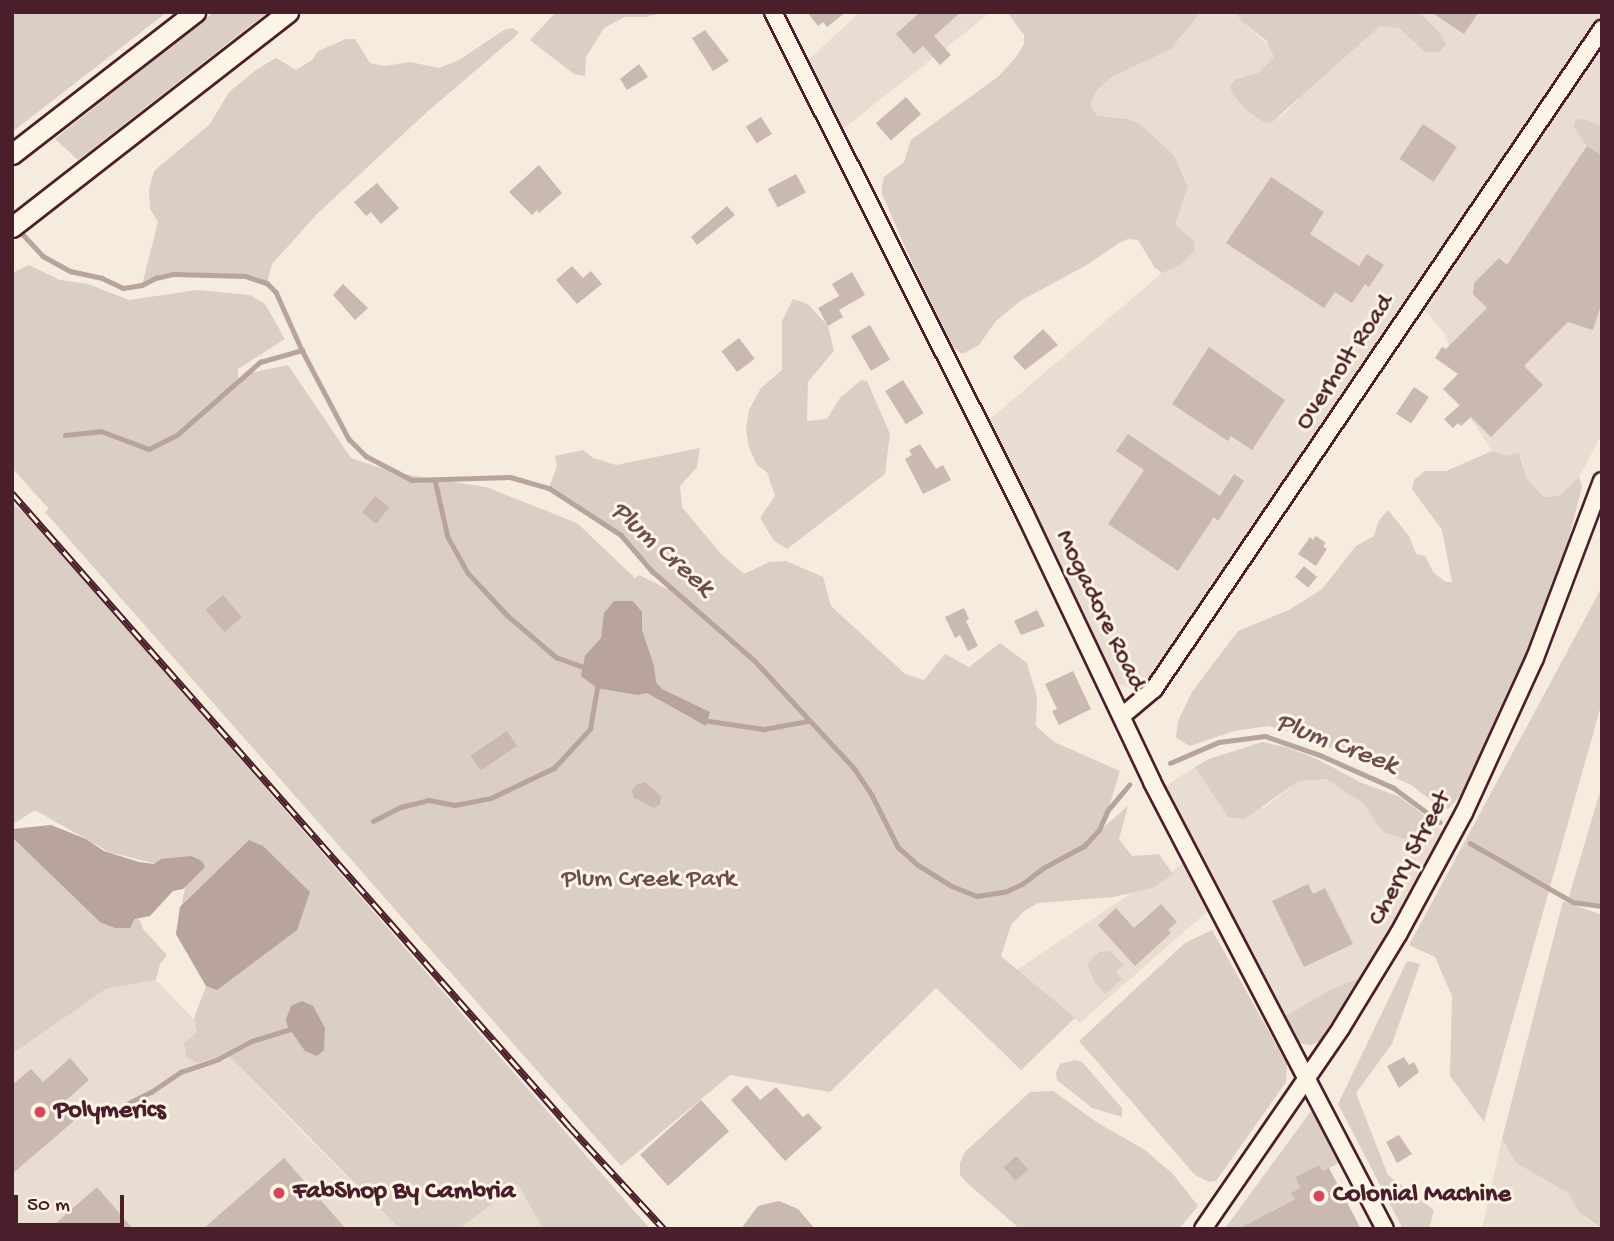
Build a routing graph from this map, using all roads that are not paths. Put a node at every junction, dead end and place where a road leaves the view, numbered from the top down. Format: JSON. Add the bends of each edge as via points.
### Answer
{"nodes":[{"id":1,"x":195,"y":12,"type":"edge"},
{"id":2,"x":288,"y":12,"type":"edge"},
{"id":3,"x":773,"y":12,"type":"edge"},
{"id":4,"x":1602,"y":29,"type":"edge"},
{"id":5,"x":12,"y":154,"type":"edge"},
{"id":6,"x":12,"y":227,"type":"edge"},
{"id":7,"x":1602,"y":481,"type":"edge"},
{"id":8,"x":1122,"y":716,"type":"junction"},
{"id":9,"x":1308,"y":1079,"type":"junction"},
{"id":10,"x":1203,"y":1229,"type":"edge"},
{"id":11,"x":1385,"y":1229,"type":"edge"}],
"edges":[{"from":1,"to":5,"type":"main road"},
{"from":2,"to":6,"type":"main road"},
{"from":3,"to":8,"type":"street","name":"Mogadore Road"},
{"from":4,"to":8,"type":"street","name":"Overholt Road","via":[[1154,689]]},
{"from":7,"to":9,"type":"street","name":"Cherry Street","via":[[1535,657],[1464,813],[1386,955]]},
{"from":8,"to":9,"type":"street","name":"Mogadore Road"},
{"from":9,"to":10,"type":"street","name":"Cherry Street"},
{"from":9,"to":11,"type":"street","name":"Mogadore Road"}]}
